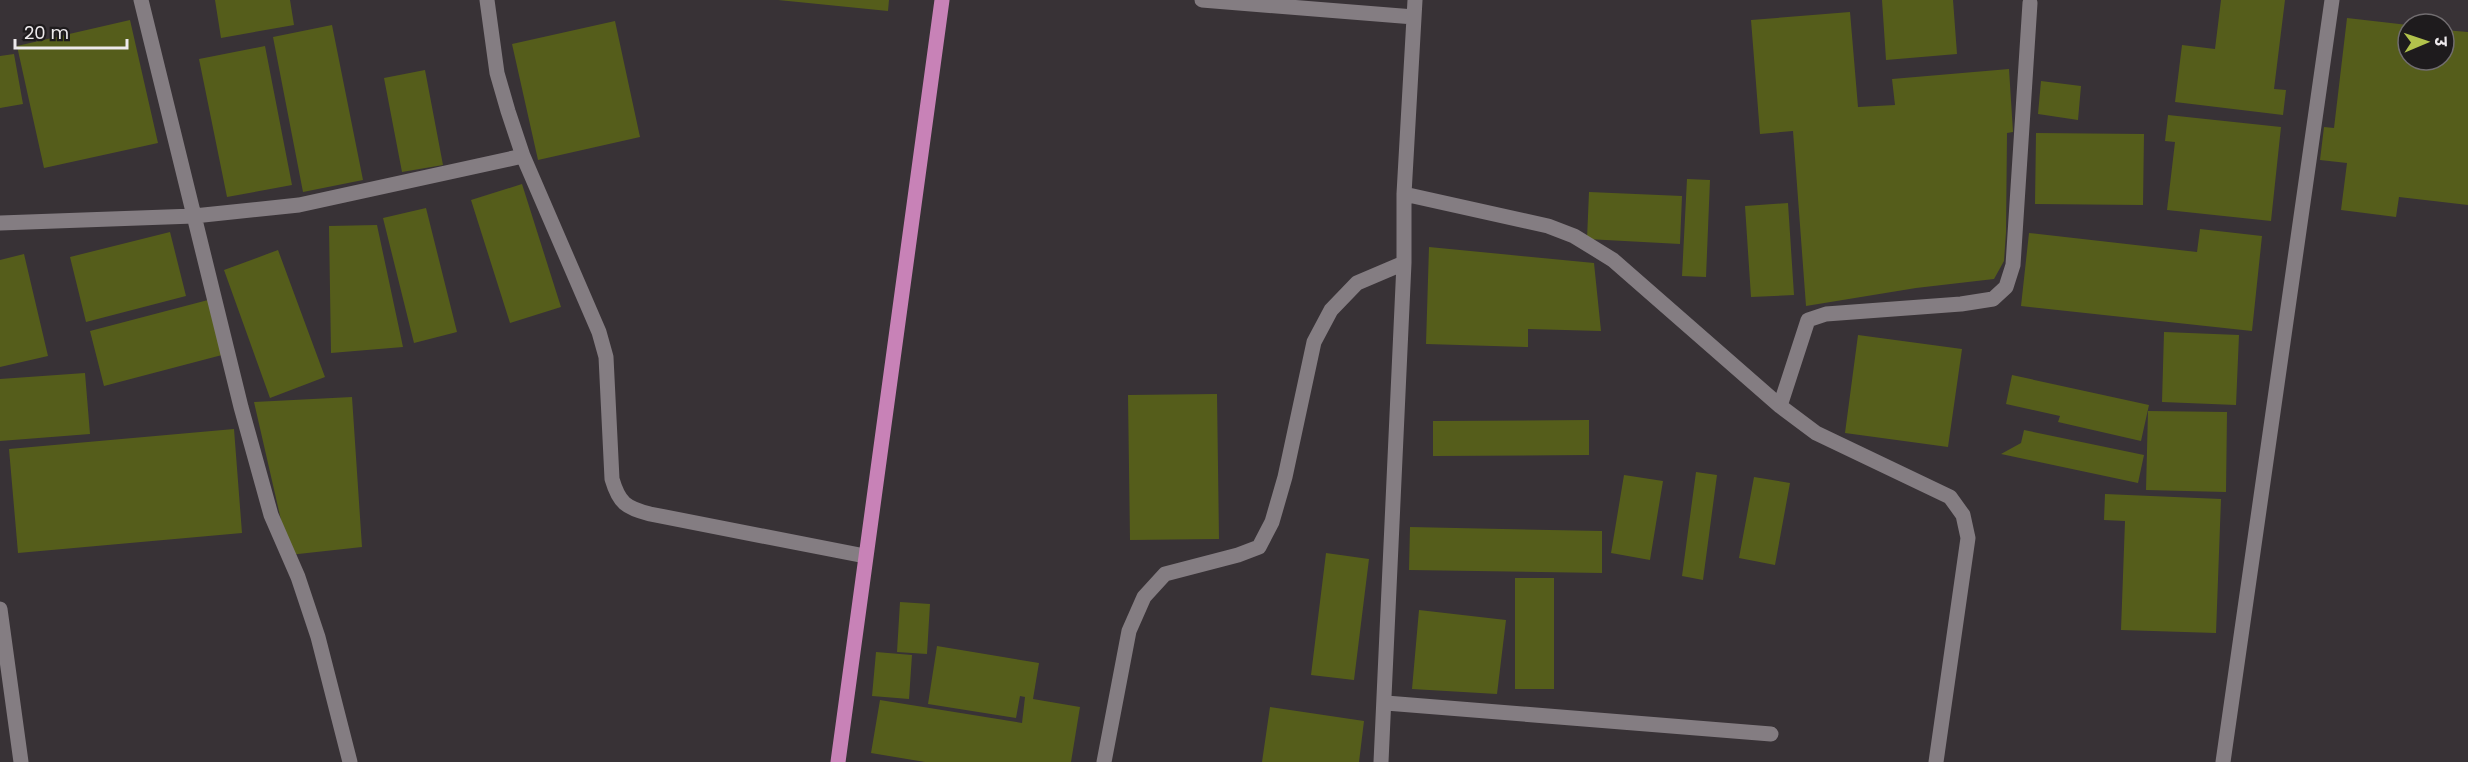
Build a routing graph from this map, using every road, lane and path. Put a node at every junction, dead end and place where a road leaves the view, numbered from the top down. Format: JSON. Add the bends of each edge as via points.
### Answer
{"nodes":[{"id":1,"x":141,"y":0,"type":"edge"},
{"id":2,"x":487,"y":0,"type":"edge"},
{"id":3,"x":942,"y":0,"type":"edge"},
{"id":4,"x":1202,"y":0,"type":"edge"},
{"id":5,"x":1415,"y":0,"type":"edge"},
{"id":6,"x":2332,"y":0,"type":"edge"},
{"id":7,"x":2030,"y":3,"type":"dead end"},
{"id":8,"x":1414,"y":17,"type":"junction"},
{"id":9,"x":523,"y":156,"type":"junction"},
{"id":10,"x":1404,"y":194,"type":"junction"},
{"id":11,"x":194,"y":216,"type":"junction"},
{"id":12,"x":0,"y":223,"type":"edge"},
{"id":13,"x":1404,"y":263,"type":"junction"},
{"id":14,"x":1780,"y":406,"type":"junction"},
{"id":15,"x":865,"y":556,"type":"junction"},
{"id":16,"x":0,"y":609,"type":"edge"},
{"id":17,"x":1386,"y":703,"type":"junction"},
{"id":18,"x":1771,"y":734,"type":"dead end"},
{"id":19,"x":21,"y":762,"type":"edge"},
{"id":20,"x":350,"y":762,"type":"edge"},
{"id":21,"x":838,"y":762,"type":"edge"},
{"id":22,"x":1104,"y":762,"type":"edge"},
{"id":23,"x":1381,"y":762,"type":"edge"},
{"id":24,"x":1936,"y":762,"type":"edge"},
{"id":25,"x":2223,"y":762,"type":"edge"}],
"edges":[{"from":1,"to":11,"type":"street"},
{"from":2,"to":9,"type":"street","via":[[497,73]]},
{"from":3,"to":15,"type":"main road"},
{"from":4,"to":8,"type":"street"},
{"from":5,"to":8,"type":"street"},
{"from":6,"to":25,"type":"street"},
{"from":7,"to":14,"type":"street","via":[[2013,265],[2007,287],[1993,298],[1972,302],[1826,314],[1808,321]]},
{"from":8,"to":10,"type":"street"},
{"from":9,"to":11,"type":"street","via":[[299,205]]},
{"from":9,"to":15,"type":"street","via":[[606,357],[612,479],[624,504],[650,514]]},
{"from":10,"to":13,"type":"street"},
{"from":10,"to":14,"type":"street","via":[[1548,226],[1574,236],[1613,260]]},
{"from":11,"to":12,"type":"street"},
{"from":11,"to":20,"type":"street","via":[[271,515],[318,637]]},
{"from":13,"to":17,"type":"street"},
{"from":13,"to":22,"type":"street","via":[[1357,283],[1331,310],[1314,342],[1285,477],[1272,522],[1259,547],[1165,574],[1144,597],[1129,631]]},
{"from":14,"to":24,"type":"street","via":[[1816,432],[1950,497],[1963,515],[1968,538]]},
{"from":15,"to":21,"type":"main road"},
{"from":16,"to":19,"type":"street"},
{"from":17,"to":18,"type":"street"},
{"from":17,"to":23,"type":"street"}]}
